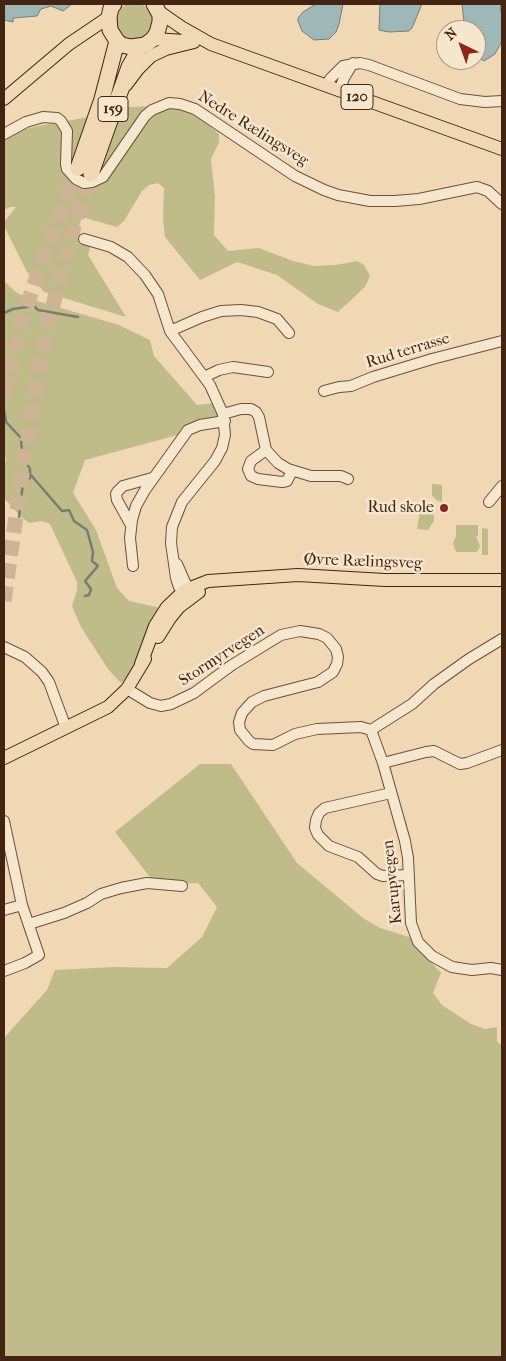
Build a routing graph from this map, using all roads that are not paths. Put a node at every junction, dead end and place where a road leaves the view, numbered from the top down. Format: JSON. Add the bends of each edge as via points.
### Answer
{"nodes":[{"id":1,"x":156,"y":7,"type":"edge"},
{"id":2,"x":112,"y":8,"type":"edge"},
{"id":3,"x":82,"y":35,"type":"junction"},
{"id":4,"x":114,"y":38,"type":"junction"},
{"id":5,"x":147,"y":42,"type":"junction"},
{"id":6,"x":194,"y":42,"type":"junction"},
{"id":7,"x":211,"y":44,"type":"junction"},
{"id":8,"x":353,"y":63,"type":"junction"},
{"id":9,"x":327,"y":86,"type":"junction"},
{"id":10,"x":340,"y":91,"type":"junction"},
{"id":11,"x":118,"y":95,"type":"junction"},
{"id":12,"x":4,"y":100,"type":"edge"},
{"id":13,"x":502,"y":101,"type":"edge"},
{"id":14,"x":4,"y":134,"type":"edge"},
{"id":15,"x":502,"y":149,"type":"edge"},
{"id":16,"x":502,"y":204,"type":"edge"},
{"id":17,"x":84,"y":239,"type":"dead end"},
{"id":18,"x":170,"y":331,"type":"junction"},
{"id":19,"x":289,"y":333,"type":"dead end"},
{"id":20,"x":502,"y":341,"type":"edge"},
{"id":21,"x":268,"y":372,"type":"dead end"},
{"id":22,"x":204,"y":378,"type":"junction"},
{"id":23,"x":324,"y":391,"type":"dead end"},
{"id":24,"x":224,"y":417,"type":"junction"},
{"id":25,"x":266,"y":450,"type":"junction"},
{"id":26,"x":292,"y":471,"type":"junction"},
{"id":27,"x":152,"y":478,"type":"junction"},
{"id":28,"x":348,"y":479,"type":"dead end"},
{"id":29,"x":502,"y":486,"type":"edge"},
{"id":30,"x":488,"y":502,"type":"dead end"},
{"id":31,"x":132,"y":525,"type":"junction"},
{"id":32,"x":133,"y":566,"type":"dead end"},
{"id":33,"x":502,"y":580,"type":"edge"},
{"id":34,"x":187,"y":593,"type":"junction"},
{"id":35,"x":502,"y":640,"type":"edge"},
{"id":36,"x":4,"y":647,"type":"edge"},
{"id":37,"x":126,"y":689,"type":"junction"},
{"id":38,"x":66,"y":728,"type":"junction"},
{"id":39,"x":371,"y":730,"type":"junction"},
{"id":40,"x":502,"y":750,"type":"edge"},
{"id":41,"x":4,"y":758,"type":"edge"},
{"id":42,"x":383,"y":763,"type":"junction"},
{"id":43,"x":391,"y":793,"type":"junction"},
{"id":44,"x":4,"y":821,"type":"edge"},
{"id":45,"x":409,"y":876,"type":"junction"},
{"id":46,"x":182,"y":886,"type":"dead end"},
{"id":47,"x":22,"y":905,"type":"junction"},
{"id":48,"x":4,"y":910,"type":"edge"},
{"id":49,"x":29,"y":924,"type":"junction"},
{"id":50,"x":502,"y":970,"type":"edge"},
{"id":51,"x":4,"y":971,"type":"edge"}],
"edges":[{"from":1,"to":5,"type":"highway","number":"159","via":[[159,28]]},
{"from":1,"to":7,"type":"main road","number":"120","via":[[181,27]]},
{"from":2,"to":3,"type":"main road"},
{"from":2,"to":4,"type":"highway","number":"159","via":[[109,25]]},
{"from":3,"to":4,"type":"main road"},
{"from":3,"to":12,"type":"main road"},
{"from":4,"to":5,"type":"highway","via":[[127,46]]},
{"from":4,"to":11,"type":"highway","number":"159","via":[[84,171]]},
{"from":5,"to":6,"type":"main road","number":"120"},
{"from":5,"to":11,"type":"highway","number":"159","via":[[129,67]]},
{"from":6,"to":7,"type":"main road","number":"120"},
{"from":6,"to":11,"type":"main road","via":[[151,56]]},
{"from":7,"to":9,"type":"main road","number":"120"},
{"from":8,"to":9,"type":"street","via":[[337,71]]},
{"from":8,"to":10,"type":"street"},
{"from":8,"to":13,"type":"street","via":[[369,65],[460,99]]},
{"from":9,"to":10,"type":"main road","number":"120"},
{"from":10,"to":15,"type":"main road","number":"120"},
{"from":14,"to":16,"type":"street","name":"Nedre Rælingsveg","via":[[43,116],[57,118],[67,131],[67,169],[76,179],[92,182],[106,173],[145,116],[169,103],[180,104],[196,109],[295,176],[338,195],[370,201],[395,201],[481,188]]},
{"from":17,"to":18,"type":"street","via":[[111,247],[145,275],[158,294]]},
{"from":18,"to":19,"type":"street","via":[[210,314],[241,310],[277,319]]},
{"from":18,"to":22,"type":"street"},
{"from":20,"to":23,"type":"street","name":"Rud terrasse"},
{"from":21,"to":22,"type":"street","via":[[233,367]]},
{"from":22,"to":24,"type":"street"},
{"from":24,"to":25,"type":"street","via":[[240,409],[256,412]]},
{"from":24,"to":27,"type":"street","via":[[188,430]]},
{"from":24,"to":34,"type":"street","via":[[222,448],[174,518],[171,535],[174,559]]},
{"from":25,"to":26,"type":"street","via":[[278,463]]},
{"from":25,"to":26,"type":"street","via":[[251,461],[248,469],[251,476],[282,482],[287,481]]},
{"from":26,"to":28,"type":"street"},
{"from":27,"to":31,"type":"street","via":[[136,506]]},
{"from":27,"to":31,"type":"street","via":[[123,486],[116,494]]},
{"from":29,"to":30,"type":"street"},
{"from":31,"to":32,"type":"street"},
{"from":33,"to":34,"type":"main road","name":"Øvre Rælingsveg","via":[[266,576],[222,581]]},
{"from":34,"to":37,"type":"main road","name":"Øvre Rælingsveg","via":[[167,607],[158,620],[141,664]]},
{"from":35,"to":39,"type":"street","via":[[469,659],[406,708]]},
{"from":36,"to":38,"type":"street","via":[[25,657],[42,672]]},
{"from":37,"to":38,"type":"main road","name":"Øvre Rælingsveg","via":[[108,707]]},
{"from":37,"to":39,"type":"street","name":"Stormyrvegen","via":[[150,703],[171,704],[194,693],[281,635],[311,632],[327,638],[336,649],[337,664],[332,672],[318,682],[252,702],[242,713],[240,730],[254,744],[263,746],[317,730],[360,727]]},
{"from":38,"to":41,"type":"main road","name":"Øvre Rælingsveg"},
{"from":39,"to":42,"type":"street","name":"Karupvegen"},
{"from":40,"to":42,"type":"street","via":[[460,764],[434,752]]},
{"from":42,"to":43,"type":"street","name":"Karupvegen"},
{"from":43,"to":45,"type":"street","name":"Karupvegen","via":[[405,841]]},
{"from":43,"to":45,"type":"street","via":[[325,808],[319,813],[315,828],[329,846],[358,857],[377,874]]},
{"from":44,"to":47,"type":"street"},
{"from":45,"to":50,"type":"street","name":"Karupvegen","via":[[411,924],[425,950],[452,967]]},
{"from":46,"to":49,"type":"street","via":[[147,883],[121,888],[101,894],[64,913]]},
{"from":47,"to":48,"type":"street"},
{"from":47,"to":49,"type":"street"},
{"from":49,"to":51,"type":"street","via":[[39,955]]}]}
